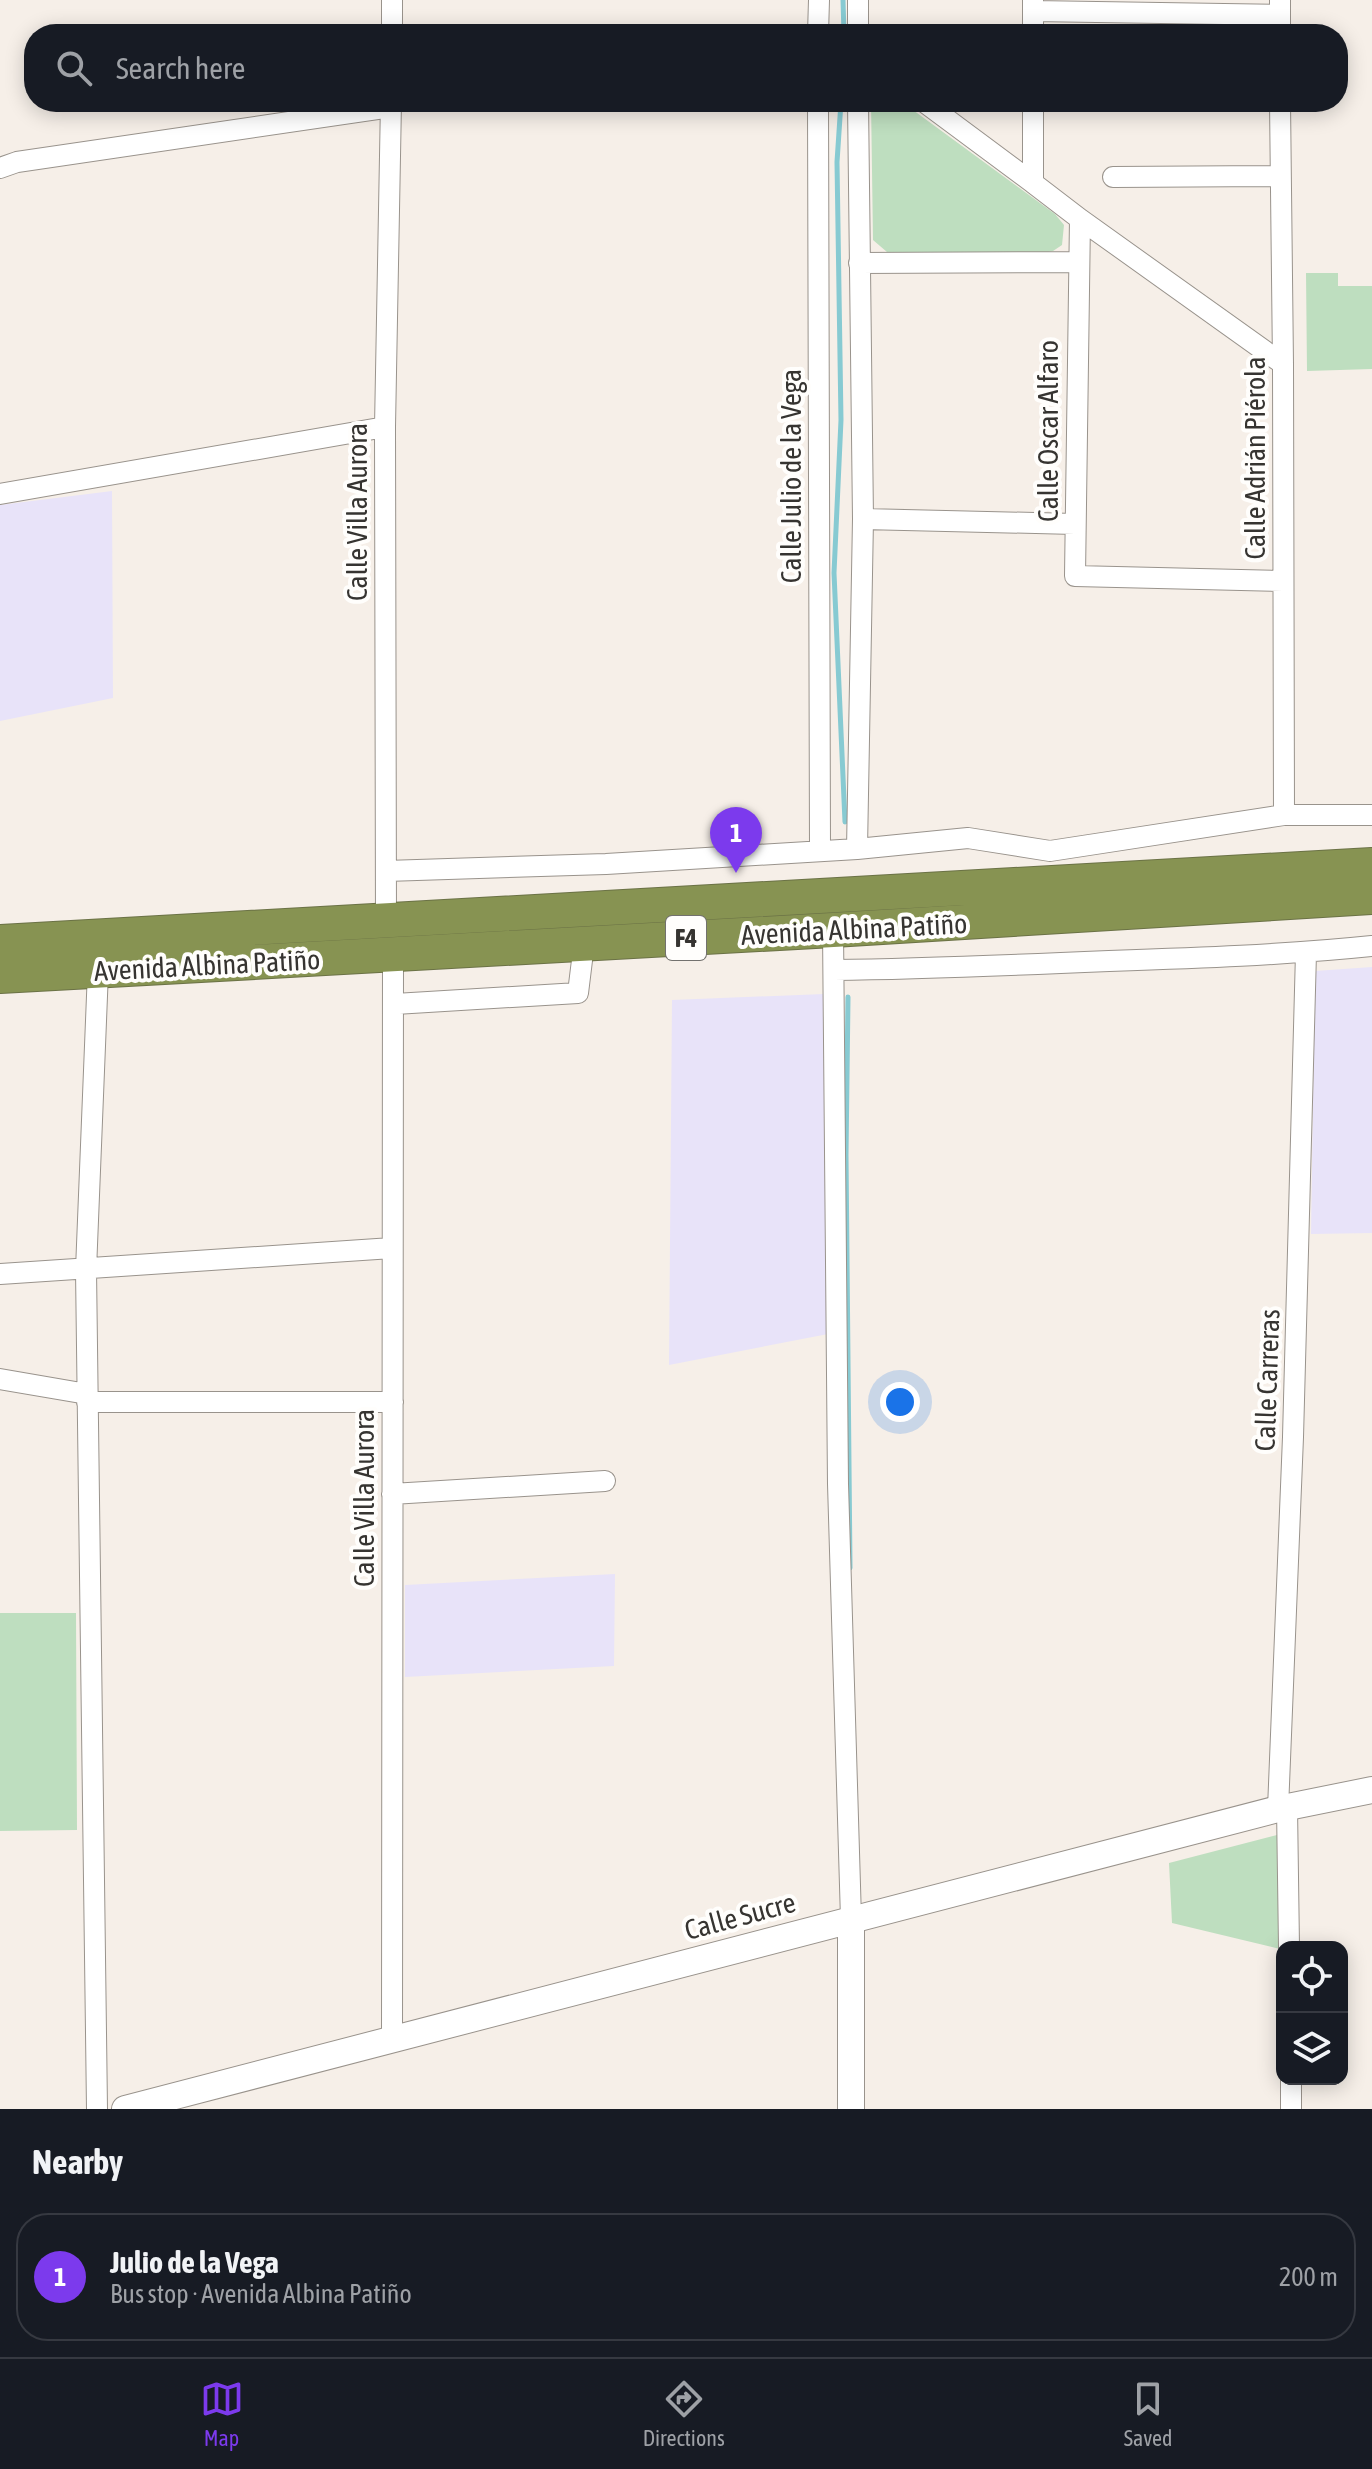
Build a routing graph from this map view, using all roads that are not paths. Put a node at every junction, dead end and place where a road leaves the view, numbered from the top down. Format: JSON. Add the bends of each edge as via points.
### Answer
{"nodes":[{"id":1,"x":392,"y":0,"type":"edge"},
{"id":2,"x":819,"y":0,"type":"edge"},
{"id":3,"x":858,"y":0,"type":"edge"},
{"id":4,"x":1033,"y":6,"type":"edge"},
{"id":5,"x":1280,"y":16,"type":"edge"},
{"id":6,"x":392,"y":24,"type":"edge"},
{"id":7,"x":818,"y":24,"type":"edge"},
{"id":8,"x":858,"y":24,"type":"edge"},
{"id":9,"x":339,"y":112,"type":"edge"},
{"id":10,"x":391,"y":112,"type":"edge"},
{"id":11,"x":818,"y":112,"type":"edge"},
{"id":12,"x":858,"y":112,"type":"edge"},
{"id":13,"x":937,"y":112,"type":"edge"},
{"id":14,"x":1033,"y":112,"type":"edge"},
{"id":15,"x":1280,"y":112,"type":"edge"},
{"id":16,"x":0,"y":168,"type":"edge"},
{"id":17,"x":1280,"y":176,"type":"junction"},
{"id":18,"x":1113,"y":177,"type":"dead end"},
{"id":19,"x":1033,"y":183,"type":"junction"},
{"id":20,"x":1080,"y":219,"type":"junction"},
{"id":21,"x":1077,"y":262,"type":"junction"},
{"id":22,"x":859,"y":263,"type":"junction"},
{"id":23,"x":1283,"y":364,"type":"junction"},
{"id":24,"x":385,"y":427,"type":"junction"},
{"id":25,"x":0,"y":494,"type":"edge"},
{"id":26,"x":863,"y":519,"type":"junction"},
{"id":27,"x":1075,"y":524,"type":"junction"},
{"id":28,"x":1283,"y":581,"type":"junction"},
{"id":29,"x":1284,"y":815,"type":"junction"},
{"id":30,"x":1372,"y":815,"type":"edge"},
{"id":31,"x":857,"y":849,"type":"junction"},
{"id":32,"x":820,"y":850,"type":"junction"},
{"id":33,"x":1372,"y":865,"type":"edge"},
{"id":34,"x":386,"y":871,"type":"junction"},
{"id":35,"x":1372,"y":897,"type":"edge"},
{"id":36,"x":386,"y":921,"type":"junction"},
{"id":37,"x":833,"y":930,"type":"junction"},
{"id":38,"x":0,"y":942,"type":"edge"},
{"id":39,"x":584,"y":944,"type":"junction"},
{"id":40,"x":1372,"y":946,"type":"edge"},
{"id":41,"x":1306,"y":953,"type":"junction"},
{"id":42,"x":393,"y":954,"type":"junction"},
{"id":43,"x":834,"y":970,"type":"junction"},
{"id":44,"x":98,"y":971,"type":"junction"},
{"id":45,"x":0,"y":976,"type":"edge"},
{"id":46,"x":395,"y":1004,"type":"junction"},
{"id":47,"x":392,"y":1248,"type":"junction"},
{"id":48,"x":86,"y":1270,"type":"junction"},
{"id":49,"x":0,"y":1274,"type":"edge"},
{"id":50,"x":0,"y":1379,"type":"edge"},
{"id":51,"x":87,"y":1398,"type":"junction"},
{"id":52,"x":393,"y":1402,"type":"junction"},
{"id":53,"x":605,"y":1481,"type":"dead end"},
{"id":54,"x":392,"y":1494,"type":"junction"},
{"id":55,"x":1372,"y":1790,"type":"edge"},
{"id":56,"x":1282,"y":1808,"type":"junction"},
{"id":57,"x":851,"y":1919,"type":"junction"},
{"id":58,"x":1289,"y":1941,"type":"edge"},
{"id":59,"x":392,"y":2041,"type":"junction"},
{"id":60,"x":1291,"y":2085,"type":"edge"},
{"id":61,"x":97,"y":2109,"type":"edge"},
{"id":62,"x":125,"y":2109,"type":"edge"},
{"id":63,"x":851,"y":2109,"type":"edge"},
{"id":64,"x":1291,"y":2109,"type":"edge"}],
"edges":[{"from":1,"to":6,"type":"street"},
{"from":2,"to":7,"type":"street"},
{"from":3,"to":8,"type":"street"},
{"from":4,"to":5,"type":"street"},
{"from":9,"to":16,"type":"street"},
{"from":10,"to":24,"type":"street","name":"Calle Villa Aurora"},
{"from":11,"to":32,"type":"street","name":"Calle Julio de la Vega"},
{"from":12,"to":22,"type":"street"},
{"from":13,"to":19,"type":"street"},
{"from":14,"to":19,"type":"street"},
{"from":15,"to":17,"type":"street","name":"Calle Adrián Piérola"},
{"from":17,"to":18,"type":"street"},
{"from":17,"to":23,"type":"street","name":"Calle Adrián Piérola"},
{"from":19,"to":20,"type":"street"},
{"from":20,"to":21,"type":"street","name":"Calle Oscar Alfaro"},
{"from":20,"to":23,"type":"street"},
{"from":21,"to":22,"type":"street"},
{"from":21,"to":27,"type":"street","name":"Calle Oscar Alfaro"},
{"from":22,"to":26,"type":"street"},
{"from":23,"to":28,"type":"street","name":"Calle Adrián Piérola"},
{"from":24,"to":25,"type":"street"},
{"from":24,"to":34,"type":"street","name":"Calle Villa Aurora"},
{"from":26,"to":27,"type":"street"},
{"from":26,"to":31,"type":"street"},
{"from":27,"to":28,"type":"street","name":"Calle Oscar Alfaro","via":[[1075,576]]},
{"from":28,"to":29,"type":"street","name":"Calle Adrián Piérola"},
{"from":29,"to":30,"type":"street"},
{"from":29,"to":31,"type":"street","via":[[1050,851],[968,838]]},
{"from":31,"to":32,"type":"street"},
{"from":32,"to":34,"type":"street"},
{"from":33,"to":36,"type":"highway","name":"Avenida Albina Patiño","number":"F4"},
{"from":34,"to":36,"type":"street","name":"Calle Villa Aurora"},
{"from":35,"to":37,"type":"highway","name":"Avenida Albina Patiño","number":"F4"},
{"from":36,"to":38,"type":"highway","name":"Avenida Albina Patiño","number":"F4"},
{"from":37,"to":39,"type":"highway","name":"Avenida Albina Patiño","number":"F4"},
{"from":37,"to":43,"type":"street"},
{"from":39,"to":42,"type":"highway","name":"Avenida Albina Patiño","number":"F4"},
{"from":39,"to":46,"type":"street","via":[[578,993]]},
{"from":40,"to":41,"type":"street"},
{"from":41,"to":43,"type":"street"},
{"from":41,"to":56,"type":"street","name":"Calle Carreras"},
{"from":42,"to":44,"type":"highway","name":"Avenida Albina Patiño","number":"F4"},
{"from":42,"to":46,"type":"street","name":"Calle Villa Aurora"},
{"from":43,"to":57,"type":"street","via":[[838,1484]]},
{"from":44,"to":45,"type":"highway","name":"Avenida Albina Patiño","number":"F4"},
{"from":44,"to":48,"type":"street"},
{"from":46,"to":47,"type":"street","name":"Calle Villa Aurora"},
{"from":47,"to":48,"type":"street"},
{"from":47,"to":52,"type":"street","name":"Calle Villa Aurora"},
{"from":48,"to":49,"type":"street"},
{"from":48,"to":51,"type":"street"},
{"from":50,"to":51,"type":"street"},
{"from":51,"to":52,"type":"street"},
{"from":51,"to":61,"type":"street"},
{"from":52,"to":54,"type":"street","name":"Calle Villa Aurora"},
{"from":53,"to":54,"type":"street"},
{"from":54,"to":59,"type":"street","name":"Calle Villa Aurora"},
{"from":55,"to":56,"type":"main road","name":"Calle Sucre"},
{"from":56,"to":57,"type":"main road","name":"Calle Sucre"},
{"from":56,"to":58,"type":"street","name":"Calle Carreras"},
{"from":57,"to":59,"type":"main road","name":"Calle Sucre"},
{"from":57,"to":63,"type":"main road"},
{"from":59,"to":62,"type":"main road","name":"Calle Sucre"},
{"from":60,"to":64,"type":"street"}]}
